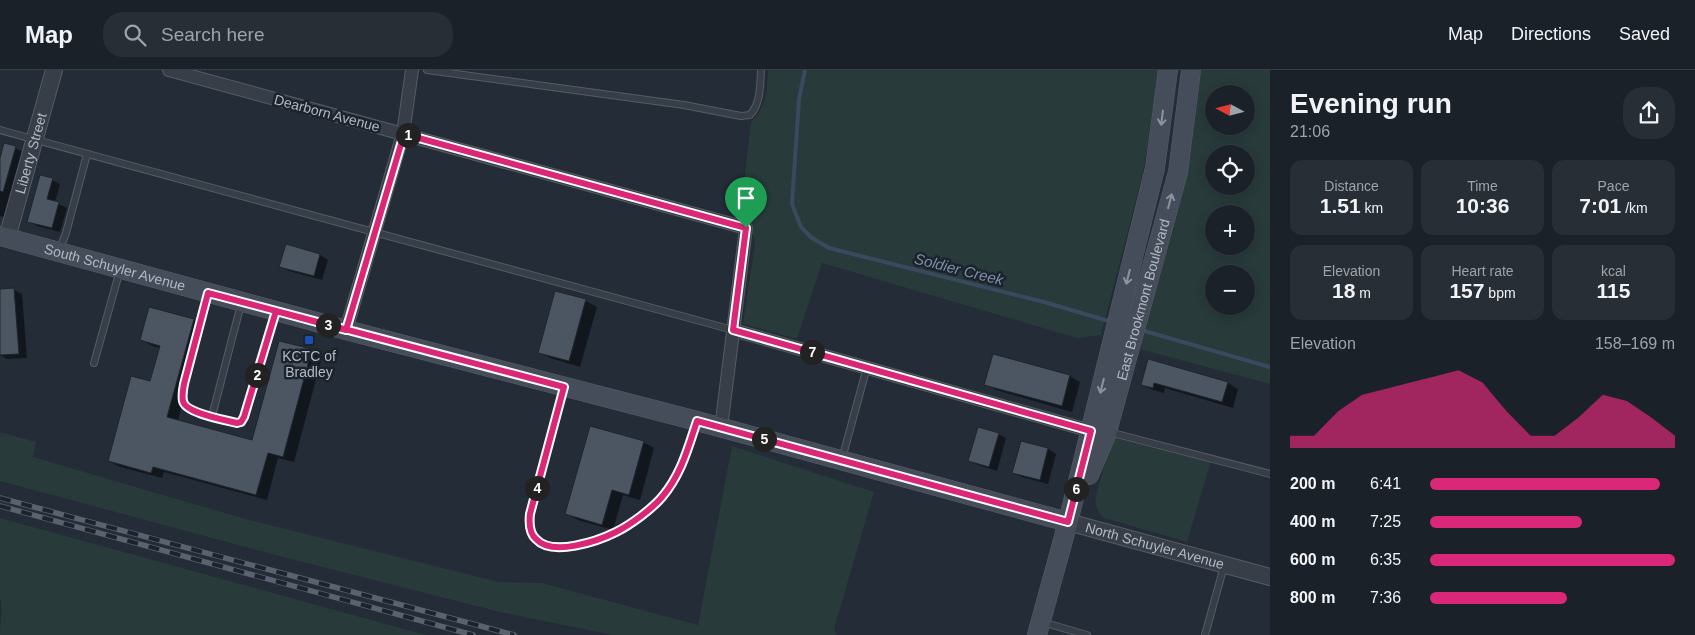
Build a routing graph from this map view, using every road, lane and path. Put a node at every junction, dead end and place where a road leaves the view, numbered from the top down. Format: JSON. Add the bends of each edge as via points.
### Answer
{"nodes":[{"id":1,"x":54,"y":70,"type":"edge"},
{"id":2,"x":169,"y":70,"type":"edge"},
{"id":3,"x":412,"y":70,"type":"edge"},
{"id":4,"x":427,"y":70,"type":"edge"},
{"id":5,"x":761,"y":70,"type":"edge"},
{"id":6,"x":1168,"y":70,"type":"edge"},
{"id":7,"x":1191,"y":70,"type":"edge"},
{"id":8,"x":0,"y":130,"type":"edge"},
{"id":9,"x":404,"y":134,"type":"junction"},
{"id":10,"x":35,"y":140,"type":"junction"},
{"id":11,"x":88,"y":154,"type":"junction"},
{"id":12,"x":375,"y":232,"type":"junction"},
{"id":13,"x":4,"y":237,"type":"edge"},
{"id":14,"x":59,"y":252,"type":"junction"},
{"id":15,"x":120,"y":269,"type":"junction"},
{"id":16,"x":208,"y":293,"type":"junction"},
{"id":17,"x":242,"y":302,"type":"junction"},
{"id":18,"x":276,"y":311,"type":"junction"},
{"id":19,"x":346,"y":330,"type":"junction"},
{"id":20,"x":733,"y":330,"type":"junction"},
{"id":21,"x":1122,"y":341,"type":"junction"},
{"id":22,"x":94,"y":363,"type":"dead end"},
{"id":23,"x":867,"y":368,"type":"junction"},
{"id":24,"x":564,"y":387,"type":"junction"},
{"id":25,"x":212,"y":416,"type":"junction"},
{"id":26,"x":697,"y":421,"type":"junction"},
{"id":27,"x":722,"y":428,"type":"junction"},
{"id":28,"x":1099,"y":431,"type":"junction"},
{"id":29,"x":841,"y":460,"type":"junction"},
{"id":30,"x":1270,"y":474,"type":"edge"},
{"id":31,"x":1068,"y":522,"type":"junction"},
{"id":32,"x":1224,"y":564,"type":"junction"},
{"id":33,"x":1270,"y":577,"type":"edge"},
{"id":34,"x":1039,"y":628,"type":"edge"},
{"id":35,"x":1087,"y":635,"type":"edge"},
{"id":36,"x":1205,"y":635,"type":"edge"}],
"edges":[{"from":1,"to":10,"type":"street","name":"Liberty Street"},
{"from":2,"to":9,"type":"street","name":"Dearborn Avenue"},
{"from":3,"to":9,"type":"street"},
{"from":4,"to":5,"type":"lane","via":[[684,104],[741,116],[750,115],[755,109]]},
{"from":6,"to":21,"type":"main road","name":"East Brookmont Boulevard","one_way":true,"via":[[1155,168],[1120,310]]},
{"from":21,"to":7,"type":"main road","name":"East Brookmont Boulevard","one_way":true,"via":[[1139,316],[1178,172]]},
{"from":8,"to":10,"type":"lane"},
{"from":9,"to":12,"type":"street"},
{"from":9,"to":20,"type":"street","name":"Dearborn Avenue","via":[[746,228]]},
{"from":10,"to":11,"type":"lane"},
{"from":10,"to":13,"type":"street","name":"Liberty Street"},
{"from":11,"to":12,"type":"lane"},
{"from":11,"to":14,"type":"lane"},
{"from":12,"to":19,"type":"street"},
{"from":12,"to":20,"type":"lane"},
{"from":13,"to":14,"type":"main road","name":"South Schuyler Avenue"},
{"from":14,"to":15,"type":"main road","name":"South Schuyler Avenue"},
{"from":15,"to":16,"type":"main road","name":"South Schuyler Avenue"},
{"from":15,"to":22,"type":"lane"},
{"from":16,"to":17,"type":"main road","name":"South Schuyler Avenue"},
{"from":16,"to":25,"type":"lane","via":[[184,384],[183,400],[185,407],[192,411]]},
{"from":17,"to":18,"type":"main road","name":"South Schuyler Avenue"},
{"from":17,"to":25,"type":"lane"},
{"from":18,"to":19,"type":"main road","name":"South Schuyler Avenue"},
{"from":18,"to":25,"type":"lane","via":[[241,422]]},
{"from":19,"to":24,"type":"main road","name":"South Schuyler Avenue"},
{"from":20,"to":23,"type":"street"},
{"from":20,"to":27,"type":"street"},
{"from":21,"to":28,"type":"main road","name":"East Brookmont Boulevard"},
{"from":23,"to":28,"type":"street"},
{"from":23,"to":29,"type":"lane"},
{"from":24,"to":26,"type":"main road","name":"South Schuyler Avenue"},
{"from":24,"to":26,"type":"lane","via":[[530,514],[535,539],[550,546],[577,545],[601,539],[618,531],[661,498],[676,477]]},
{"from":26,"to":27,"type":"main road","name":"South Schuyler Avenue"},
{"from":27,"to":29,"type":"main road","name":"North Schuyler Avenue"},
{"from":28,"to":30,"type":"lane"},
{"from":28,"to":31,"type":"main road","name":"East Brookmont Boulevard"},
{"from":29,"to":31,"type":"main road","name":"North Schuyler Avenue"},
{"from":31,"to":32,"type":"street","name":"North Schuyler Avenue"},
{"from":31,"to":34,"type":"main road","name":"East Brookmont Boulevard"},
{"from":32,"to":33,"type":"street","name":"North Schuyler Avenue"},
{"from":32,"to":36,"type":"lane"},
{"from":34,"to":35,"type":"lane"}]}
